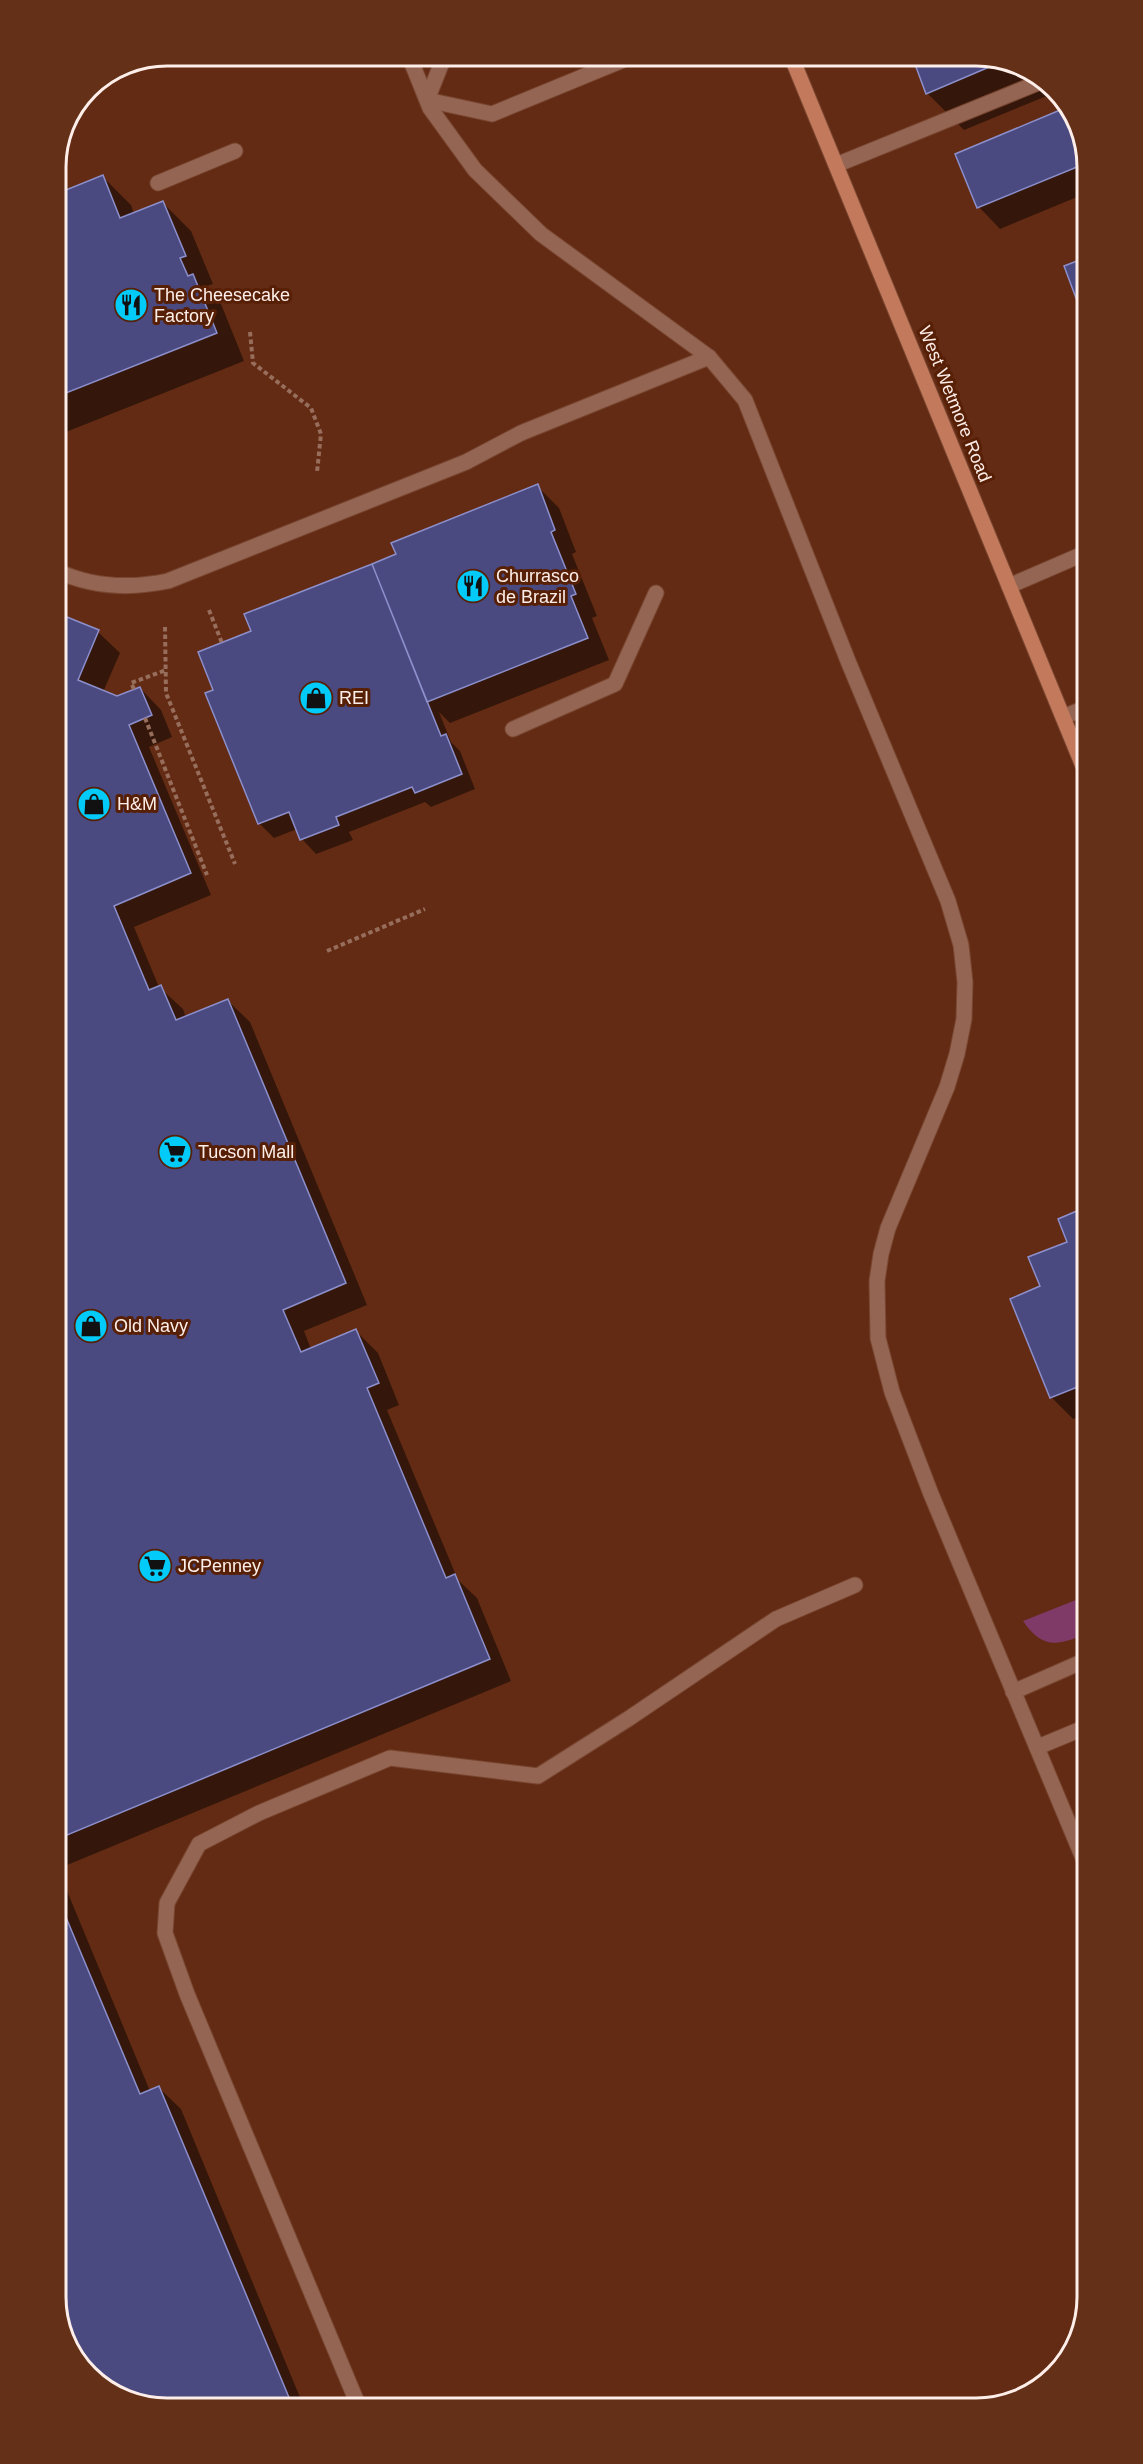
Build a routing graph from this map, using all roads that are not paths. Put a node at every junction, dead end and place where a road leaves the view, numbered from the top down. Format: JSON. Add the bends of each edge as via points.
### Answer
{"nodes":[{"id":1,"x":413,"y":66,"type":"edge"},
{"id":2,"x":440,"y":66,"type":"edge"},
{"id":3,"x":609,"y":66,"type":"edge"},
{"id":4,"x":795,"y":66,"type":"edge"},
{"id":5,"x":1033,"y":85,"type":"edge"},
{"id":6,"x":427,"y":100,"type":"junction"},
{"id":7,"x":235,"y":151,"type":"dead end"},
{"id":8,"x":836,"y":165,"type":"junction"},
{"id":9,"x":158,"y":183,"type":"dead end"},
{"id":10,"x":709,"y":357,"type":"junction"},
{"id":11,"x":1077,"y":557,"type":"edge"},
{"id":12,"x":66,"y":575,"type":"edge"},
{"id":13,"x":1009,"y":586,"type":"junction"},
{"id":14,"x":656,"y":593,"type":"dead end"},
{"id":15,"x":1077,"y":711,"type":"edge"},
{"id":16,"x":1063,"y":717,"type":"junction"},
{"id":17,"x":513,"y":729,"type":"dead end"},
{"id":18,"x":1077,"y":751,"type":"edge"},
{"id":19,"x":855,"y":1585,"type":"dead end"},
{"id":20,"x":1077,"y":1664,"type":"edge"},
{"id":21,"x":1013,"y":1692,"type":"junction"},
{"id":22,"x":1077,"y":1731,"type":"edge"},
{"id":23,"x":1038,"y":1747,"type":"junction"},
{"id":24,"x":1077,"y":1843,"type":"edge"},
{"id":25,"x":355,"y":2398,"type":"edge"}],
"edges":[{"from":1,"to":6,"type":"street"},
{"from":2,"to":6,"type":"street"},
{"from":3,"to":6,"type":"street","via":[[492,114]]},
{"from":4,"to":8,"type":"main road","name":"West Wetmore Road"},
{"from":5,"to":8,"type":"street"},
{"from":6,"to":10,"type":"street","via":[[475,170],[541,234]]},
{"from":7,"to":9,"type":"street"},
{"from":8,"to":13,"type":"main road","name":"West Wetmore Road"},
{"from":10,"to":12,"type":"street","via":[[521,433],[466,462],[168,581],[115,586]]},
{"from":10,"to":21,"type":"street","via":[[744,400],[948,901],[961,945],[964,1019],[957,1053],[888,1228],[879,1263],[876,1311],[878,1338],[892,1392]]},
{"from":11,"to":13,"type":"street"},
{"from":13,"to":16,"type":"main road","name":"West Wetmore Road"},
{"from":14,"to":17,"type":"street","via":[[615,684]]},
{"from":15,"to":16,"type":"street"},
{"from":16,"to":18,"type":"main road","name":"West Wetmore Road"},
{"from":19,"to":25,"type":"street","via":[[776,1619],[538,1776],[390,1758],[259,1813],[199,1844],[167,1903],[165,1933]]},
{"from":20,"to":21,"type":"street"},
{"from":21,"to":23,"type":"street"},
{"from":22,"to":23,"type":"street"},
{"from":23,"to":24,"type":"street"}]}
